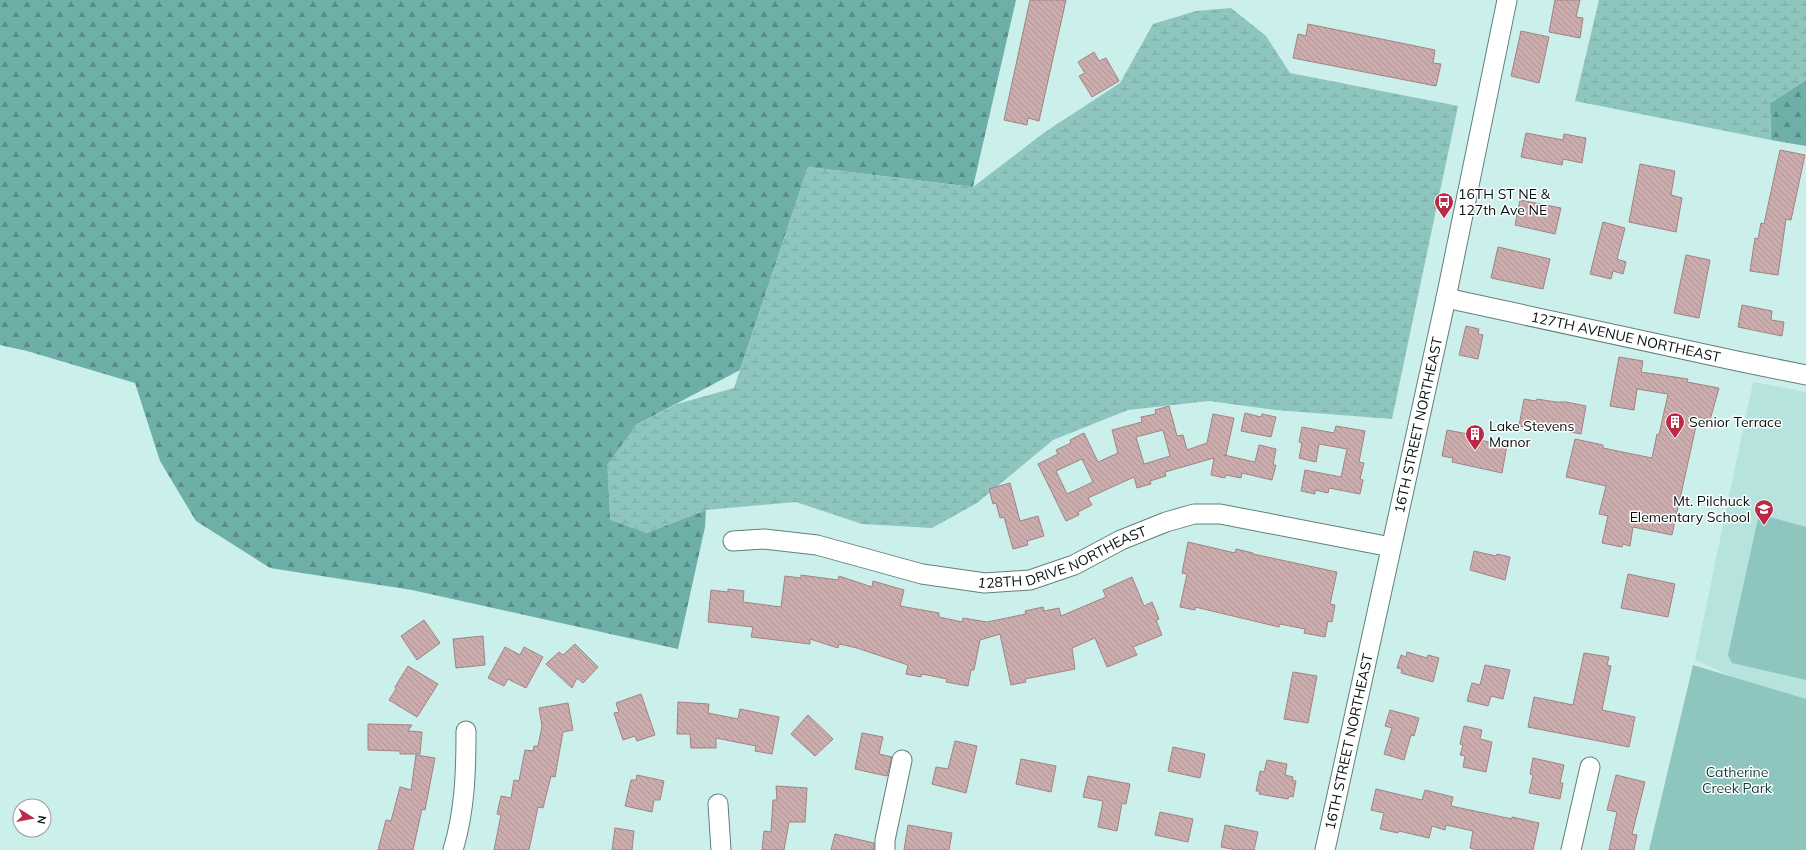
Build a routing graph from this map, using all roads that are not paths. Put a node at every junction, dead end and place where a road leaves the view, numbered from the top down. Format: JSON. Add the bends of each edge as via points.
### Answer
{"nodes":[{"id":1,"x":1507,"y":0,"type":"edge"},
{"id":2,"x":1446,"y":298,"type":"junction"},
{"id":3,"x":1806,"y":374,"type":"edge"},
{"id":4,"x":733,"y":541,"type":"dead end"},
{"id":5,"x":1391,"y":547,"type":"junction"},
{"id":6,"x":466,"y":731,"type":"dead end"},
{"id":7,"x":902,"y":760,"type":"dead end"},
{"id":8,"x":1590,"y":767,"type":"dead end"},
{"id":9,"x":718,"y":804,"type":"dead end"},
{"id":10,"x":453,"y":850,"type":"edge"},
{"id":11,"x":721,"y":850,"type":"edge"},
{"id":12,"x":884,"y":850,"type":"edge"},
{"id":13,"x":1325,"y":850,"type":"edge"},
{"id":14,"x":1571,"y":850,"type":"edge"}],
"edges":[{"from":1,"to":2,"type":"street","name":"16TH STREET NORTHEAST"},
{"from":2,"to":3,"type":"street","name":"127TH AVENUE NORTHEAST"},
{"from":2,"to":5,"type":"street","name":"16TH STREET NORTHEAST"},
{"from":4,"to":5,"type":"street","name":"128TH DRIVE NORTHEAST","via":[[764,539],[816,545],[922,574],[985,583],[1030,580],[1074,565],[1121,540],[1194,514],[1220,514]]},
{"from":5,"to":13,"type":"street","name":"16TH STREET NORTHEAST"},
{"from":6,"to":10,"type":"street","via":[[464,800]]},
{"from":7,"to":12,"type":"street"},
{"from":8,"to":14,"type":"street"},
{"from":9,"to":11,"type":"street"}]}
